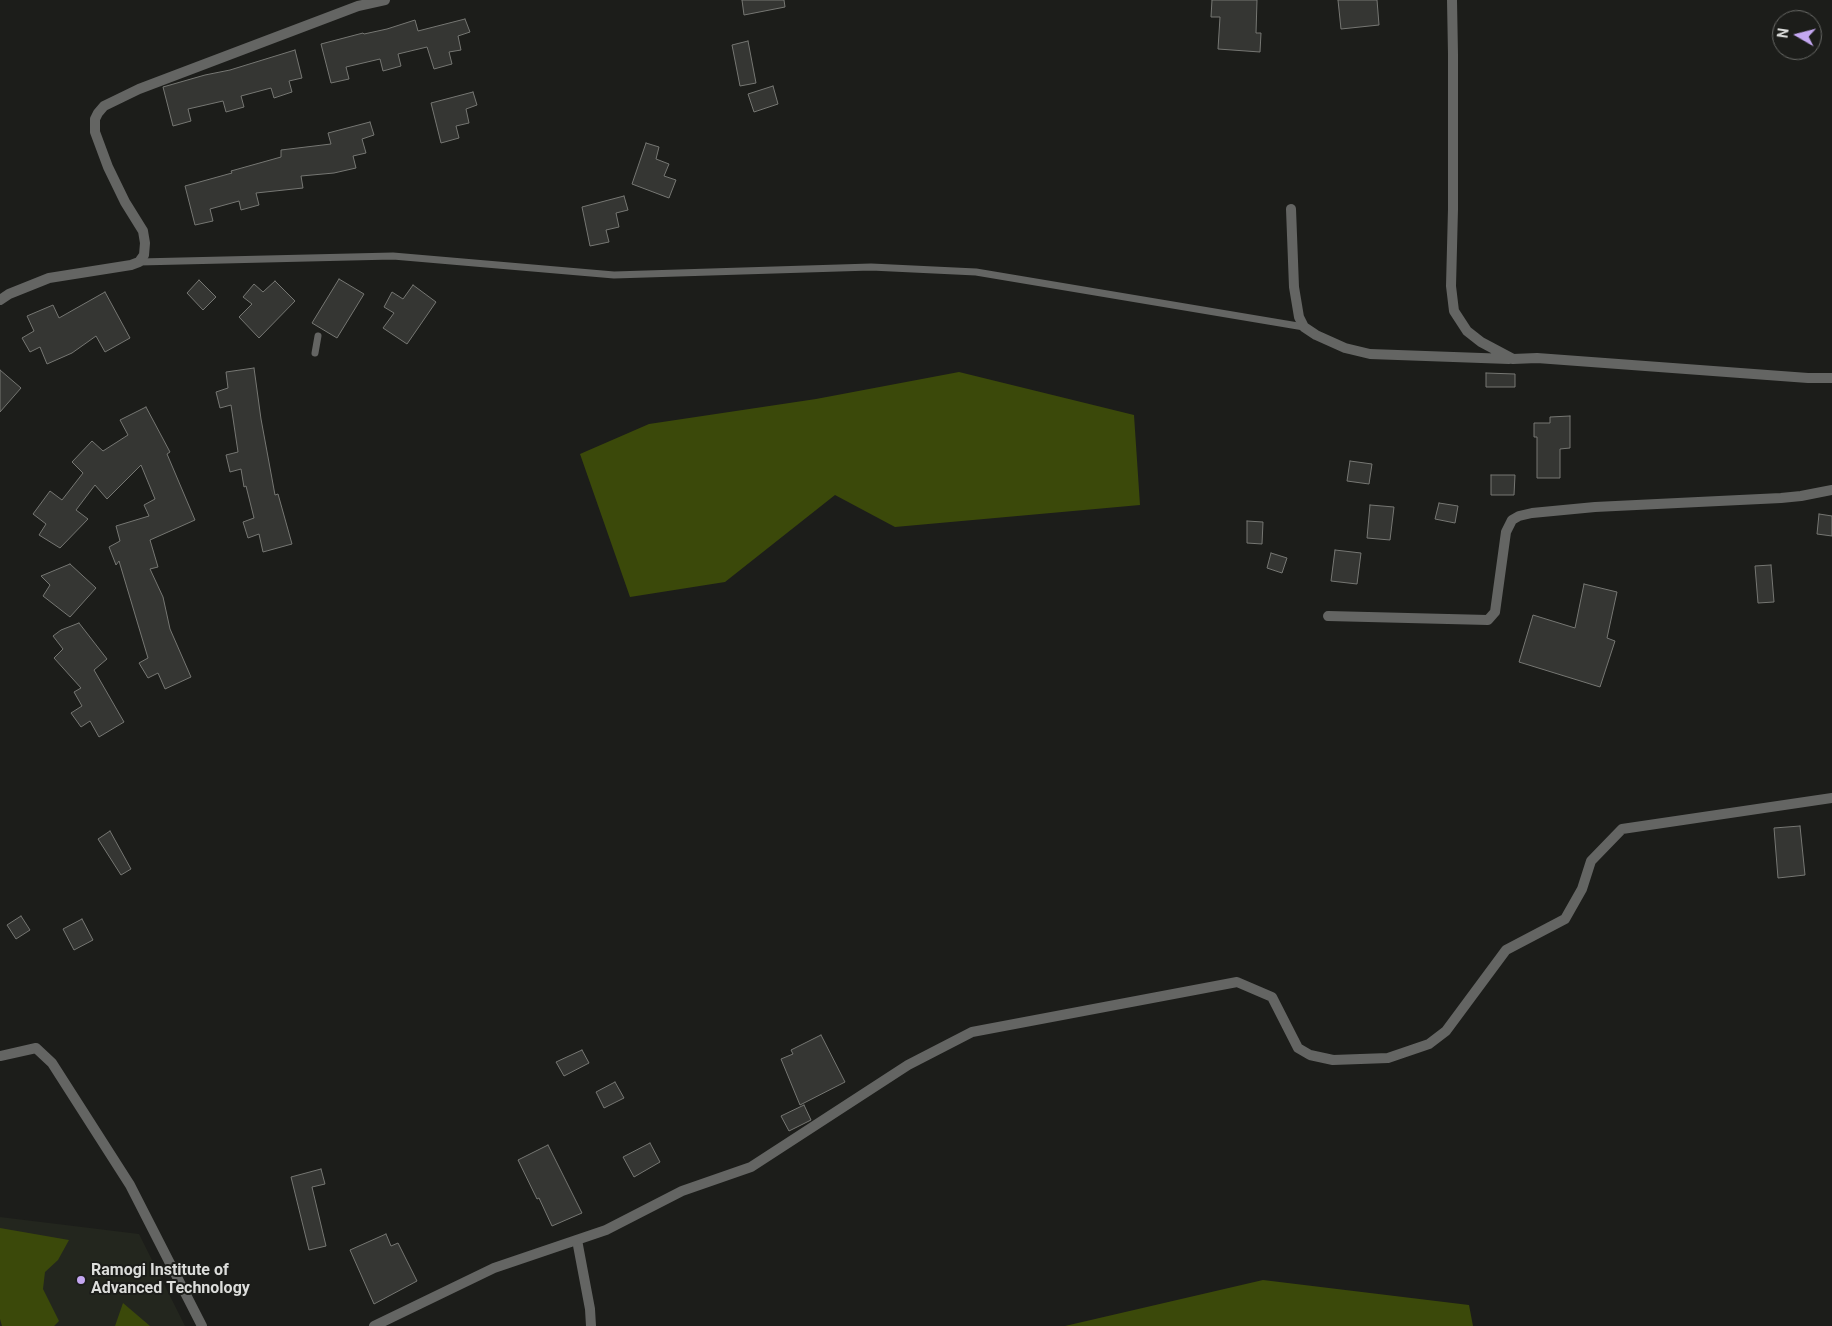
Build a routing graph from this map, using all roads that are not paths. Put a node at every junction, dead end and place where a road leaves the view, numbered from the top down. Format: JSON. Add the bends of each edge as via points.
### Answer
{"nodes":[{"id":1,"x":385,"y":0,"type":"edge"},
{"id":2,"x":1452,"y":0,"type":"edge"},
{"id":3,"x":1291,"y":210,"type":"dead end"},
{"id":4,"x":138,"y":262,"type":"junction"},
{"id":5,"x":0,"y":300,"type":"edge"},
{"id":6,"x":1304,"y":327,"type":"junction"},
{"id":7,"x":318,"y":336,"type":"dead end"},
{"id":8,"x":315,"y":353,"type":"dead end"},
{"id":9,"x":1513,"y":360,"type":"junction"},
{"id":10,"x":1832,"y":378,"type":"edge"},
{"id":11,"x":1832,"y":490,"type":"edge"},
{"id":12,"x":1328,"y":616,"type":"dead end"},
{"id":13,"x":1832,"y":798,"type":"edge"},
{"id":14,"x":0,"y":1056,"type":"edge"},
{"id":15,"x":577,"y":1240,"type":"junction"},
{"id":16,"x":202,"y":1326,"type":"edge"},
{"id":17,"x":374,"y":1326,"type":"edge"},
{"id":18,"x":591,"y":1326,"type":"edge"}],
"edges":[{"from":1,"to":4,"type":"street","via":[[358,6],[147,86],[98,112],[94,125],[96,137],[125,202],[143,231],[145,249]]},
{"from":2,"to":9,"type":"street","via":[[1451,286],[1454,311],[1474,337]]},
{"from":3,"to":6,"type":"street","via":[[1294,286]]},
{"from":4,"to":5,"type":"street","via":[[49,278]]},
{"from":4,"to":6,"type":"lane","via":[[393,256],[614,275],[871,267],[976,272]]},
{"from":6,"to":9,"type":"street","via":[[1316,336],[1345,348],[1370,354]]},
{"from":7,"to":8,"type":"lane"},
{"from":9,"to":10,"type":"street","via":[[1537,358]]},
{"from":11,"to":12,"type":"street","via":[[1787,497],[1595,507],[1518,516],[1506,532],[1495,612],[1488,620]]},
{"from":13,"to":15,"type":"street","via":[[1622,829],[1591,861],[1582,889],[1565,919],[1506,950],[1446,1031],[1429,1044],[1388,1058],[1333,1060],[1310,1055],[1298,1048],[1272,997],[1237,982],[972,1032],[908,1065],[751,1167],[682,1191],[606,1230]]},
{"from":14,"to":16,"type":"street","via":[[36,1048],[52,1063],[130,1184]]},
{"from":15,"to":17,"type":"street","via":[[494,1268]]},
{"from":15,"to":18,"type":"street"}]}
